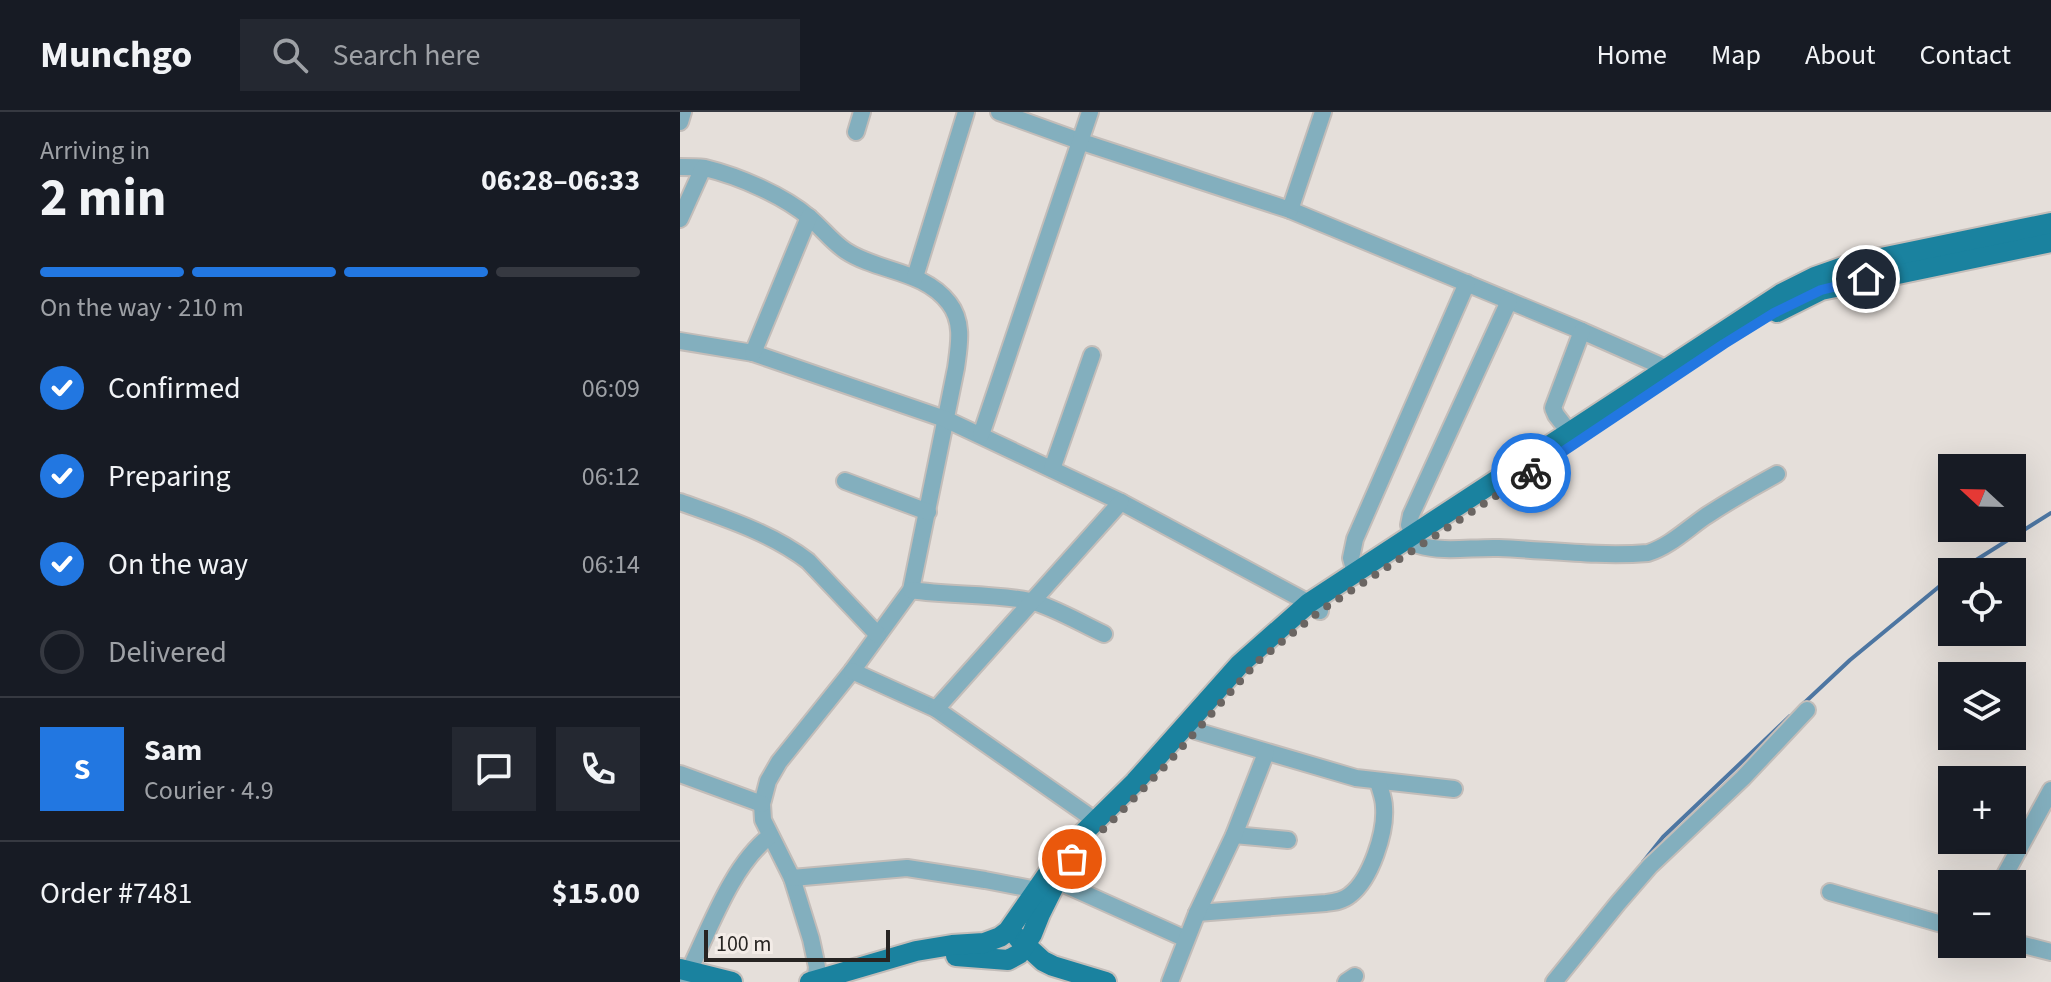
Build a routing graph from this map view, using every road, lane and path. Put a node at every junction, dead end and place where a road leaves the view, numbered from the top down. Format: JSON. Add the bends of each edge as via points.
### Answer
{"nodes":[{"id":1,"x":683,"y":112,"type":"edge"},
{"id":2,"x":862,"y":112,"type":"edge"},
{"id":3,"x":966,"y":112,"type":"edge"},
{"id":4,"x":999,"y":112,"type":"edge"},
{"id":5,"x":1090,"y":112,"type":"edge"},
{"id":6,"x":1323,"y":112,"type":"edge"},
{"id":7,"x":680,"y":122,"type":"edge"},
{"id":8,"x":856,"y":132,"type":"dead end"},
{"id":9,"x":1082,"y":142,"type":"junction"},
{"id":10,"x":680,"y":167,"type":"edge"},
{"id":11,"x":703,"y":168,"type":"junction"},
{"id":12,"x":1290,"y":210,"type":"junction"},
{"id":13,"x":809,"y":217,"type":"junction"},
{"id":14,"x":680,"y":219,"type":"edge"},
{"id":15,"x":2051,"y":223,"type":"edge"},
{"id":16,"x":2051,"y":242,"type":"edge"},
{"id":17,"x":915,"y":277,"type":"junction"},
{"id":18,"x":1467,"y":283,"type":"junction"},
{"id":19,"x":1818,"y":283,"type":"junction"},
{"id":20,"x":1509,"y":301,"type":"junction"},
{"id":21,"x":1582,"y":331,"type":"junction"},
{"id":22,"x":680,"y":341,"type":"edge"},
{"id":23,"x":753,"y":353,"type":"junction"},
{"id":24,"x":1092,"y":355,"type":"dead end"},
{"id":25,"x":1668,"y":369,"type":"junction"},
{"id":26,"x":945,"y":419,"type":"junction"},
{"id":27,"x":1570,"y":433,"type":"junction"},
{"id":28,"x":981,"y":435,"type":"junction"},
{"id":29,"x":1052,"y":469,"type":"junction"},
{"id":30,"x":1777,"y":474,"type":"dead end"},
{"id":31,"x":845,"y":481,"type":"dead end"},
{"id":32,"x":680,"y":502,"type":"edge"},
{"id":33,"x":1121,"y":502,"type":"junction"},
{"id":34,"x":928,"y":512,"type":"junction"},
{"id":35,"x":1416,"y":540,"type":"junction"},
{"id":36,"x":1355,"y":573,"type":"junction"},
{"id":37,"x":911,"y":590,"type":"junction"},
{"id":38,"x":1032,"y":602,"type":"junction"},
{"id":39,"x":1314,"y":607,"type":"junction"},
{"id":40,"x":1104,"y":634,"type":"dead end"},
{"id":41,"x":878,"y":635,"type":"junction"},
{"id":42,"x":852,"y":671,"type":"junction"},
{"id":43,"x":936,"y":709,"type":"junction"},
{"id":44,"x":1807,"y":710,"type":"dead end"},
{"id":45,"x":1196,"y":731,"type":"junction"},
{"id":46,"x":1266,"y":753,"type":"junction"},
{"id":47,"x":680,"y":774,"type":"edge"},
{"id":48,"x":1378,"y":781,"type":"junction"},
{"id":49,"x":1454,"y":789,"type":"dead end"},
{"id":50,"x":2051,"y":790,"type":"edge"},
{"id":51,"x":762,"y":804,"type":"junction"},
{"id":52,"x":1096,"y":821,"type":"junction"},
{"id":53,"x":1234,"y":835,"type":"junction"},
{"id":54,"x":770,"y":836,"type":"junction"},
{"id":55,"x":1288,"y":840,"type":"dead end"},
{"id":56,"x":2008,"y":870,"type":"edge"},
{"id":57,"x":792,"y":878,"type":"junction"},
{"id":58,"x":1057,"y":881,"type":"junction"},
{"id":59,"x":1037,"y":890,"type":"junction"},
{"id":60,"x":1830,"y":892,"type":"dead end"},
{"id":61,"x":1197,"y":913,"type":"junction"},
{"id":62,"x":1938,"y":923,"type":"edge"},
{"id":63,"x":1008,"y":931,"type":"junction"},
{"id":64,"x":1186,"y":939,"type":"junction"},
{"id":65,"x":1027,"y":944,"type":"junction"},
{"id":66,"x":2026,"y":946,"type":"edge"},
{"id":67,"x":2051,"y":952,"type":"edge"},
{"id":68,"x":683,"y":977,"type":"edge"},
{"id":69,"x":837,"y":978,"type":"edge"},
{"id":70,"x":1096,"y":980,"type":"edge"},
{"id":71,"x":732,"y":982,"type":"edge"},
{"id":72,"x":813,"y":982,"type":"edge"},
{"id":73,"x":860,"y":982,"type":"edge"},
{"id":74,"x":1170,"y":982,"type":"edge"},
{"id":75,"x":1554,"y":982,"type":"edge"}],
"edges":[{"from":1,"to":7,"type":"street"},
{"from":2,"to":8,"type":"street"},
{"from":3,"to":17,"type":"street"},
{"from":4,"to":9,"type":"street"},
{"from":5,"to":9,"type":"street"},
{"from":6,"to":12,"type":"street"},
{"from":9,"to":12,"type":"street"},
{"from":9,"to":28,"type":"street"},
{"from":10,"to":11,"type":"street"},
{"from":11,"to":13,"type":"street","via":[[759,187]]},
{"from":11,"to":14,"type":"street"},
{"from":12,"to":18,"type":"street"},
{"from":13,"to":17,"type":"street","via":[[847,252]]},
{"from":13,"to":23,"type":"street"},
{"from":15,"to":19,"type":"main road","via":[[1852,264]]},
{"from":16,"to":19,"type":"main road"},
{"from":17,"to":26,"type":"street","via":[[941,293],[958,321],[960,340]]},
{"from":18,"to":20,"type":"street"},
{"from":18,"to":36,"type":"street","via":[[1355,539]]},
{"from":19,"to":25,"type":"main road","via":[[1781,294]]},
{"from":19,"to":35,"type":"main road","via":[[1564,452]]},
{"from":20,"to":21,"type":"street"},
{"from":20,"to":35,"type":"street","via":[[1411,515]]},
{"from":21,"to":25,"type":"street"},
{"from":21,"to":27,"type":"street","via":[[1553,408]]},
{"from":22,"to":23,"type":"street"},
{"from":23,"to":26,"type":"street"},
{"from":24,"to":29,"type":"street"},
{"from":25,"to":27,"type":"main road"},
{"from":26,"to":28,"type":"street"},
{"from":26,"to":34,"type":"street"},
{"from":27,"to":35,"type":"main road"},
{"from":28,"to":29,"type":"street"},
{"from":29,"to":33,"type":"street"},
{"from":30,"to":35,"type":"street","via":[[1648,553],[1442,550]]},
{"from":31,"to":34,"type":"street"},
{"from":32,"to":41,"type":"street","via":[[797,553]]},
{"from":33,"to":38,"type":"street"},
{"from":33,"to":39,"type":"street"},
{"from":34,"to":37,"type":"street"},
{"from":35,"to":36,"type":"main road"},
{"from":35,"to":39,"type":"main road"},
{"from":36,"to":39,"type":"main road"},
{"from":37,"to":38,"type":"street"},
{"from":37,"to":41,"type":"street"},
{"from":38,"to":40,"type":"street"},
{"from":38,"to":43,"type":"street"},
{"from":39,"to":45,"type":"main road"},
{"from":39,"to":52,"type":"main road","via":[[1240,664]]},
{"from":41,"to":42,"type":"street"},
{"from":42,"to":43,"type":"street"},
{"from":42,"to":51,"type":"street","via":[[779,762]]},
{"from":43,"to":52,"type":"street"},
{"from":44,"to":75,"type":"street","via":[[1657,859]]},
{"from":45,"to":46,"type":"street"},
{"from":45,"to":58,"type":"main road"},
{"from":46,"to":48,"type":"street"},
{"from":46,"to":53,"type":"street"},
{"from":47,"to":51,"type":"street"},
{"from":48,"to":49,"type":"street"},
{"from":48,"to":61,"type":"street","via":[[1384,803],[1382,832],[1370,867],[1350,895],[1326,903]]},
{"from":50,"to":56,"type":"street"},
{"from":51,"to":54,"type":"street"},
{"from":52,"to":59,"type":"main road","via":[[1061,855]]},
{"from":53,"to":55,"type":"street"},
{"from":53,"to":61,"type":"street"},
{"from":54,"to":57,"type":"street"},
{"from":54,"to":68,"type":"street","via":[[738,872]]},
{"from":57,"to":59,"type":"street","via":[[907,868]]},
{"from":57,"to":72,"type":"street","via":[[814,950]]},
{"from":58,"to":64,"type":"street"},
{"from":58,"to":65,"type":"main road"},
{"from":59,"to":63,"type":"main road"},
{"from":60,"to":62,"type":"street"},
{"from":61,"to":64,"type":"street"},
{"from":63,"to":65,"type":"main road"},
{"from":63,"to":69,"type":"main road","via":[[984,943],[916,951]]},
{"from":64,"to":74,"type":"street"},
{"from":65,"to":70,"type":"main road","via":[[1043,961]]},
{"from":65,"to":73,"type":"main road","via":[[1008,960],[949,957]]},
{"from":66,"to":67,"type":"street"},
{"from":68,"to":71,"type":"main road"},
{"from":69,"to":72,"type":"main road"}]}
